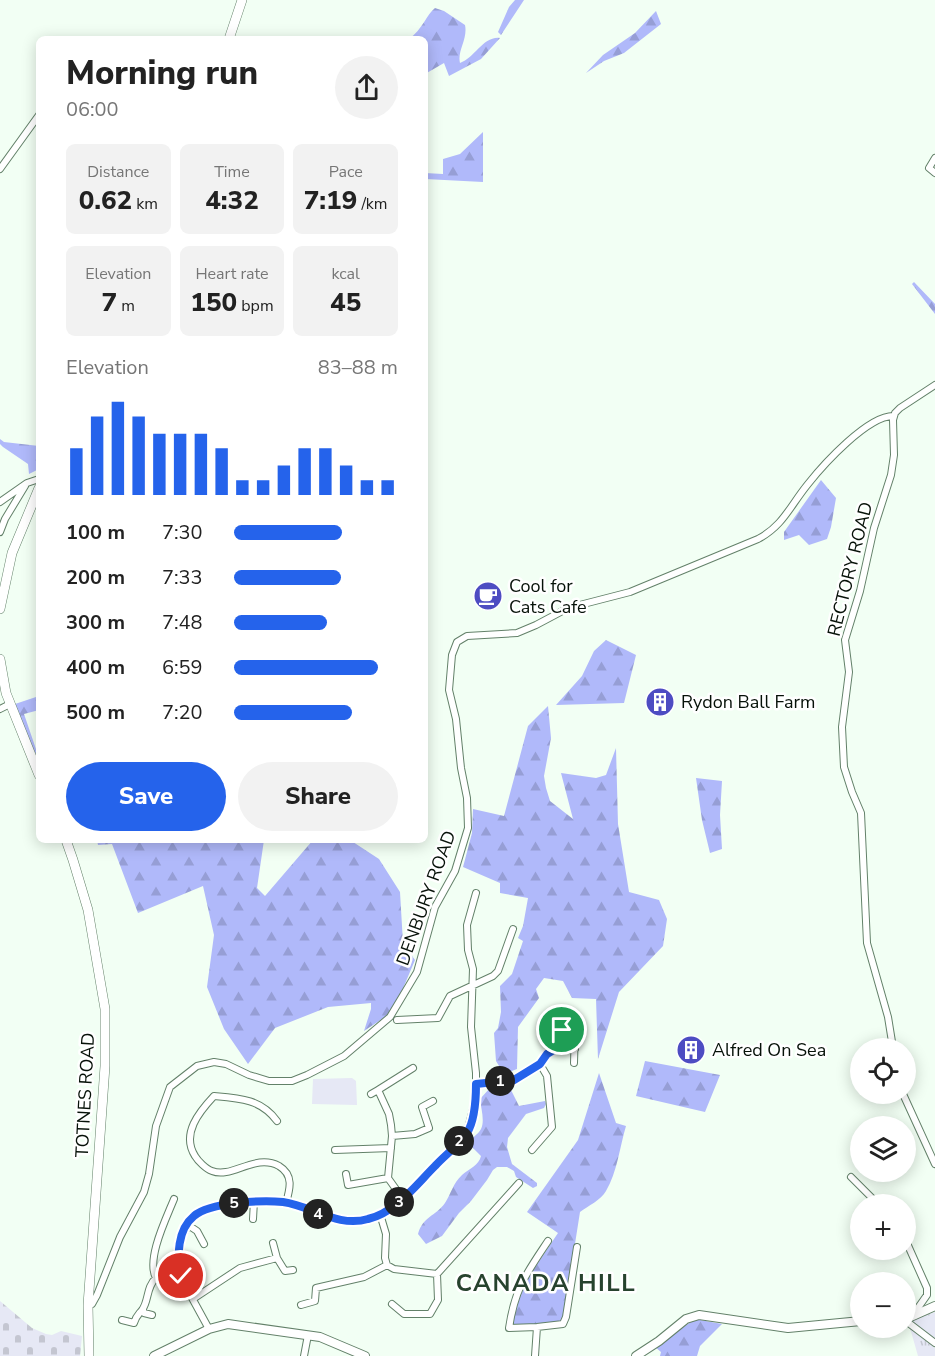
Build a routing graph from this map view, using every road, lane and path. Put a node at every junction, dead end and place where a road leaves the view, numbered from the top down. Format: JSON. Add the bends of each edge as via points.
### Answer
{"nodes":[{"id":1,"x":242,"y":0,"type":"edge"},
{"id":2,"x":229,"y":36,"type":"edge"},
{"id":3,"x":36,"y":120,"type":"edge"},
{"id":4,"x":935,"y":158,"type":"edge"},
{"id":5,"x":0,"y":169,"type":"edge"},
{"id":6,"x":935,"y":173,"type":"edge"},
{"id":7,"x":935,"y":385,"type":"edge"},
{"id":8,"x":894,"y":416,"type":"junction"},
{"id":9,"x":36,"y":480,"type":"edge"},
{"id":10,"x":25,"y":486,"type":"junction"},
{"id":11,"x":36,"y":495,"type":"edge"},
{"id":12,"x":0,"y":502,"type":"edge"},
{"id":13,"x":0,"y":532,"type":"edge"},
{"id":14,"x":0,"y":609,"type":"edge"},
{"id":15,"x":0,"y":659,"type":"edge"},
{"id":16,"x":10,"y":704,"type":"junction"},
{"id":17,"x":0,"y":709,"type":"edge"},
{"id":18,"x":36,"y":768,"type":"edge"},
{"id":19,"x":67,"y":843,"type":"edge"},
{"id":20,"x":476,"y":893,"type":"dead end"},
{"id":21,"x":513,"y":929,"type":"dead end"},
{"id":22,"x":472,"y":987,"type":"junction"},
{"id":23,"x":397,"y":1020,"type":"dead end"},
{"id":24,"x":891,"y":1038,"type":"edge"},
{"id":25,"x":575,"y":1049,"type":"junction"},
{"id":26,"x":565,"y":1050,"type":"dead end"},
{"id":27,"x":540,"y":1064,"type":"junction"},
{"id":28,"x":574,"y":1064,"type":"dead end"},
{"id":29,"x":413,"y":1068,"type":"dead end"},
{"id":30,"x":476,"y":1084,"type":"junction"},
{"id":31,"x":378,"y":1090,"type":"junction"},
{"id":32,"x":371,"y":1094,"type":"dead end"},
{"id":33,"x":433,"y":1101,"type":"dead end"},
{"id":34,"x":908,"y":1104,"type":"edge"},
{"id":35,"x":277,"y":1121,"type":"dead end"},
{"id":36,"x":392,"y":1136,"type":"junction"},
{"id":37,"x":391,"y":1148,"type":"junction"},
{"id":38,"x":335,"y":1150,"type":"dead end"},
{"id":39,"x":532,"y":1150,"type":"dead end"},
{"id":40,"x":935,"y":1164,"type":"edge"},
{"id":41,"x":346,"y":1174,"type":"dead end"},
{"id":42,"x":388,"y":1178,"type":"junction"},
{"id":43,"x":855,"y":1182,"type":"edge"},
{"id":44,"x":519,"y":1183,"type":"dead end"},
{"id":45,"x":868,"y":1194,"type":"edge"},
{"id":46,"x":403,"y":1199,"type":"junction"},
{"id":47,"x":254,"y":1201,"type":"junction"},
{"id":48,"x":286,"y":1203,"type":"junction"},
{"id":49,"x":179,"y":1209,"type":"dead end"},
{"id":50,"x":380,"y":1214,"type":"junction"},
{"id":51,"x":253,"y":1219,"type":"dead end"},
{"id":52,"x":188,"y":1225,"type":"junction"},
{"id":53,"x":548,"y":1241,"type":"dead end"},
{"id":54,"x":273,"y":1243,"type":"dead end"},
{"id":55,"x":204,"y":1244,"type":"dead end"},
{"id":56,"x":577,"y":1247,"type":"dead end"},
{"id":57,"x":277,"y":1258,"type":"junction"},
{"id":58,"x":914,"y":1260,"type":"edge"},
{"id":59,"x":387,"y":1265,"type":"junction"},
{"id":60,"x":180,"y":1269,"type":"junction"},
{"id":61,"x":293,"y":1270,"type":"dead end"},
{"id":62,"x":437,"y":1274,"type":"junction"},
{"id":63,"x":156,"y":1278,"type":"junction"},
{"id":64,"x":193,"y":1299,"type":"junction"},
{"id":65,"x":392,"y":1304,"type":"dead end"},
{"id":66,"x":88,"y":1305,"type":"junction"},
{"id":67,"x":301,"y":1305,"type":"dead end"},
{"id":68,"x":935,"y":1306,"type":"edge"},
{"id":69,"x":143,"y":1310,"type":"junction"},
{"id":70,"x":916,"y":1310,"type":"edge"},
{"id":71,"x":916,"y":1315,"type":"edge"},
{"id":72,"x":152,"y":1316,"type":"dead end"},
{"id":73,"x":122,"y":1320,"type":"dead end"},
{"id":74,"x":850,"y":1322,"type":"edge"},
{"id":75,"x":916,"y":1326,"type":"edge"},
{"id":76,"x":537,"y":1327,"type":"junction"},
{"id":77,"x":209,"y":1329,"type":"junction"},
{"id":78,"x":308,"y":1335,"type":"junction"},
{"id":79,"x":935,"y":1343,"type":"edge"},
{"id":80,"x":169,"y":1353,"type":"edge"},
{"id":81,"x":89,"y":1356,"type":"edge"},
{"id":82,"x":154,"y":1356,"type":"edge"},
{"id":83,"x":304,"y":1356,"type":"edge"},
{"id":84,"x":365,"y":1356,"type":"edge"},
{"id":85,"x":535,"y":1356,"type":"edge"},
{"id":86,"x":636,"y":1356,"type":"edge"}],
"edges":[{"from":1,"to":2,"type":"main road"},
{"from":3,"to":5,"type":"street"},
{"from":4,"to":6,"type":"street","via":[[929,168]]},
{"from":7,"to":8,"type":"street","name":"DENBURY ROAD"},
{"from":8,"to":24,"type":"street","name":"RECTORY ROAD","via":[[891,475],[845,640],[849,672],[842,727],[844,767],[861,813],[867,943]]},
{"from":8,"to":66,"type":"street","name":"DENBURY ROAD","via":[[882,418],[849,442],[807,484],[776,527],[758,539],[630,592],[568,608],[518,633],[467,636],[457,642],[449,690],[467,798],[468,828],[455,871],[435,907],[417,972],[390,1017],[344,1056],[307,1075],[292,1081],[270,1081],[214,1062],[198,1066],[170,1087],[156,1126],[144,1192],[120,1237],[97,1295]]},
{"from":9,"to":10,"type":"street"},
{"from":10,"to":12,"type":"street"},
{"from":10,"to":13,"type":"street"},
{"from":11,"to":14,"type":"main road","via":[[12,554]]},
{"from":15,"to":16,"type":"main road"},
{"from":16,"to":17,"type":"street"},
{"from":16,"to":18,"type":"main road"},
{"from":19,"to":66,"type":"main road","name":"TOTNES ROAD","via":[[88,910],[105,1009],[105,1066]]},
{"from":20,"to":22,"type":"street","via":[[467,925]]},
{"from":21,"to":22,"type":"street","via":[[498,971]]},
{"from":22,"to":23,"type":"street","via":[[450,996],[438,1018]]},
{"from":22,"to":30,"type":"street"},
{"from":25,"to":26,"type":"street"},
{"from":25,"to":27,"type":"street","via":[[575,1028],[568,1026],[562,1030],[555,1049]]},
{"from":25,"to":28,"type":"street"},
{"from":27,"to":30,"type":"street","via":[[514,1080]]},
{"from":27,"to":39,"type":"street","via":[[548,1076],[552,1127]]},
{"from":29,"to":31,"type":"street"},
{"from":30,"to":46,"type":"street","via":[[467,1132]]},
{"from":31,"to":32,"type":"street"},
{"from":31,"to":36,"type":"street","via":[[389,1114]]},
{"from":33,"to":36,"type":"street","via":[[422,1107],[429,1128]]},
{"from":34,"to":40,"type":"street"},
{"from":35,"to":48,"type":"street","via":[[260,1104],[214,1096],[198,1113],[189,1143],[198,1161],[212,1171],[224,1172],[262,1162],[284,1169],[290,1179]]},
{"from":36,"to":37,"type":"street"},
{"from":37,"to":38,"type":"street"},
{"from":37,"to":42,"type":"street"},
{"from":41,"to":42,"type":"street","via":[[348,1185]]},
{"from":42,"to":46,"type":"street"},
{"from":43,"to":45,"type":"street"},
{"from":44,"to":62,"type":"street"},
{"from":46,"to":50,"type":"street"},
{"from":47,"to":48,"type":"street"},
{"from":47,"to":51,"type":"street"},
{"from":47,"to":52,"type":"street","via":[[207,1209],[194,1216]]},
{"from":48,"to":50,"type":"street","via":[[343,1220],[358,1221]]},
{"from":49,"to":63,"type":"street","via":[[172,1203],[158,1240],[152,1267]]},
{"from":50,"to":59,"type":"street","via":[[386,1234]]},
{"from":52,"to":55,"type":"street","via":[[197,1231]]},
{"from":52,"to":60,"type":"street","via":[[179,1245]]},
{"from":53,"to":76,"type":"street","via":[[523,1278],[513,1302],[509,1328]]},
{"from":54,"to":57,"type":"street"},
{"from":56,"to":76,"type":"street","via":[[563,1324]]},
{"from":57,"to":61,"type":"street","via":[[285,1271]]},
{"from":57,"to":64,"type":"street","via":[[240,1268]]},
{"from":58,"to":70,"type":"street","via":[[927,1288],[927,1296]]},
{"from":59,"to":62,"type":"street"},
{"from":59,"to":67,"type":"street","via":[[364,1277],[316,1288],[315,1301]]},
{"from":60,"to":63,"type":"street"},
{"from":60,"to":64,"type":"street"},
{"from":62,"to":65,"type":"street","via":[[438,1300],[430,1314],[404,1314]]},
{"from":63,"to":69,"type":"street","via":[[151,1282]]},
{"from":64,"to":77,"type":"street"},
{"from":66,"to":81,"type":"main road","name":"TOTNES ROAD"},
{"from":68,"to":71,"type":"street"},
{"from":69,"to":72,"type":"street"},
{"from":69,"to":73,"type":"street","via":[[134,1323]]},
{"from":74,"to":86,"type":"street","via":[[788,1328],[699,1315],[686,1318]]},
{"from":75,"to":79,"type":"street"},
{"from":76,"to":85,"type":"street"},
{"from":77,"to":78,"type":"street","via":[[237,1324]]},
{"from":77,"to":80,"type":"street"},
{"from":78,"to":83,"type":"street"},
{"from":78,"to":84,"type":"street","via":[[331,1340]]},
{"from":80,"to":82,"type":"street"}]}
